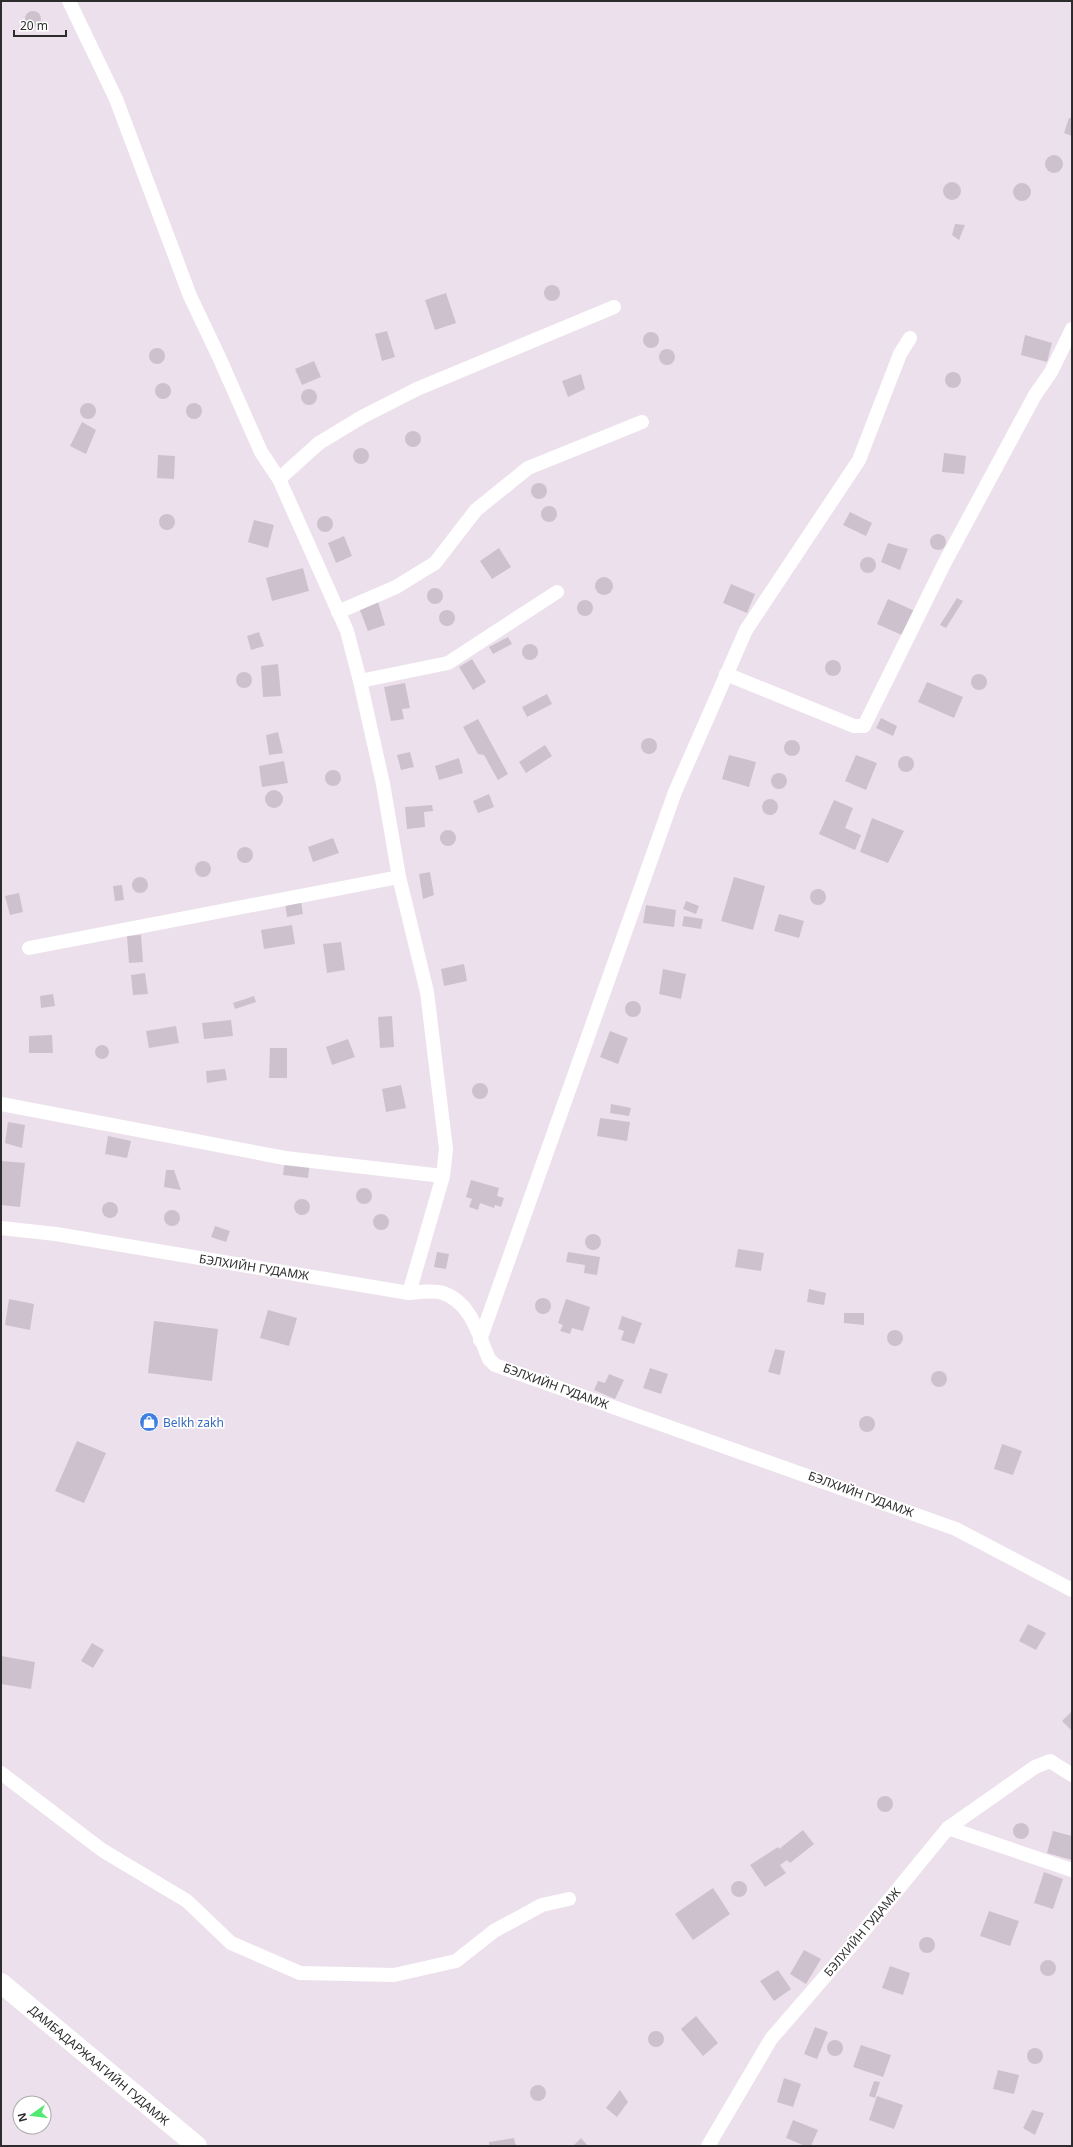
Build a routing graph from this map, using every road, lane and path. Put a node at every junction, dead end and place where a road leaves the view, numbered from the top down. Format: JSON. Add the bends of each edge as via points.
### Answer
{"nodes":[{"id":1,"x":69,"y":1,"type":"edge"},
{"id":2,"x":614,"y":308,"type":"dead end"},
{"id":3,"x":1072,"y":329,"type":"edge"},
{"id":4,"x":910,"y":338,"type":"dead end"},
{"id":5,"x":642,"y":422,"type":"dead end"},
{"id":6,"x":278,"y":479,"type":"junction"},
{"id":7,"x":557,"y":592,"type":"dead end"},
{"id":8,"x":338,"y":612,"type":"junction"},
{"id":9,"x":726,"y":674,"type":"junction"},
{"id":10,"x":360,"y":681,"type":"junction"},
{"id":11,"x":399,"y":877,"type":"junction"},
{"id":12,"x":29,"y":948,"type":"dead end"},
{"id":13,"x":1,"y":1104,"type":"edge"},
{"id":14,"x":443,"y":1176,"type":"junction"},
{"id":15,"x":1,"y":1228,"type":"edge"},
{"id":16,"x":409,"y":1292,"type":"junction"},
{"id":17,"x":480,"y":1340,"type":"junction"},
{"id":18,"x":1072,"y":1590,"type":"edge"},
{"id":19,"x":1,"y":1773,"type":"edge"},
{"id":20,"x":1072,"y":1775,"type":"edge"},
{"id":21,"x":948,"y":1828,"type":"junction"},
{"id":22,"x":1072,"y":1870,"type":"edge"},
{"id":23,"x":569,"y":1899,"type":"dead end"},
{"id":24,"x":1,"y":1983,"type":"edge"},
{"id":25,"x":197,"y":2146,"type":"edge"},
{"id":26,"x":708,"y":2146,"type":"edge"}],
"edges":[{"from":1,"to":6,"type":"street","via":[[116,99],[190,296],[261,452]]},
{"from":2,"to":6,"type":"street","via":[[417,389],[362,417],[319,443]]},
{"from":3,"to":9,"type":"street","via":[[1051,372],[1035,395],[944,564],[864,726],[854,726]]},
{"from":4,"to":9,"type":"street","via":[[900,354],[859,460],[746,630]]},
{"from":5,"to":8,"type":"street","via":[[528,468],[476,510],[435,563],[396,587]]},
{"from":6,"to":8,"type":"street"},
{"from":7,"to":10,"type":"street","via":[[448,663]]},
{"from":8,"to":10,"type":"street","via":[[347,631]]},
{"from":9,"to":17,"type":"street","via":[[675,792]]},
{"from":10,"to":11,"type":"street","via":[[383,784]]},
{"from":11,"to":12,"type":"street"},
{"from":11,"to":14,"type":"street","via":[[427,992],[446,1150]]},
{"from":13,"to":14,"type":"street","via":[[285,1158]]},
{"from":14,"to":16,"type":"street"},
{"from":15,"to":16,"type":"street","name":"БЭЛХИЙН ГУДАМЖ","via":[[56,1234]]},
{"from":16,"to":17,"type":"street","name":"БЭЛХИЙН ГУДАМЖ","via":[[442,1292],[457,1300],[468,1312]]},
{"from":17,"to":18,"type":"street","name":"БЭЛХИЙН ГУДАМЖ","via":[[489,1359],[495,1365],[956,1529]]},
{"from":19,"to":23,"type":"street","via":[[102,1850],[187,1901],[231,1943],[300,1973],[394,1975],[456,1961],[494,1931],[521,1916],[542,1905]]},
{"from":20,"to":21,"type":"street","name":"БЭЛХИЙН ГУДАМЖ","via":[[1050,1762],[1035,1767]]},
{"from":21,"to":22,"type":"street"},
{"from":21,"to":26,"type":"street","name":"БЭЛХИЙН ГУДАМЖ","via":[[771,2039]]},
{"from":24,"to":25,"type":"main road","name":"ДАМБАДАРЖААГИЙН ГУДАМЖ"}]}
